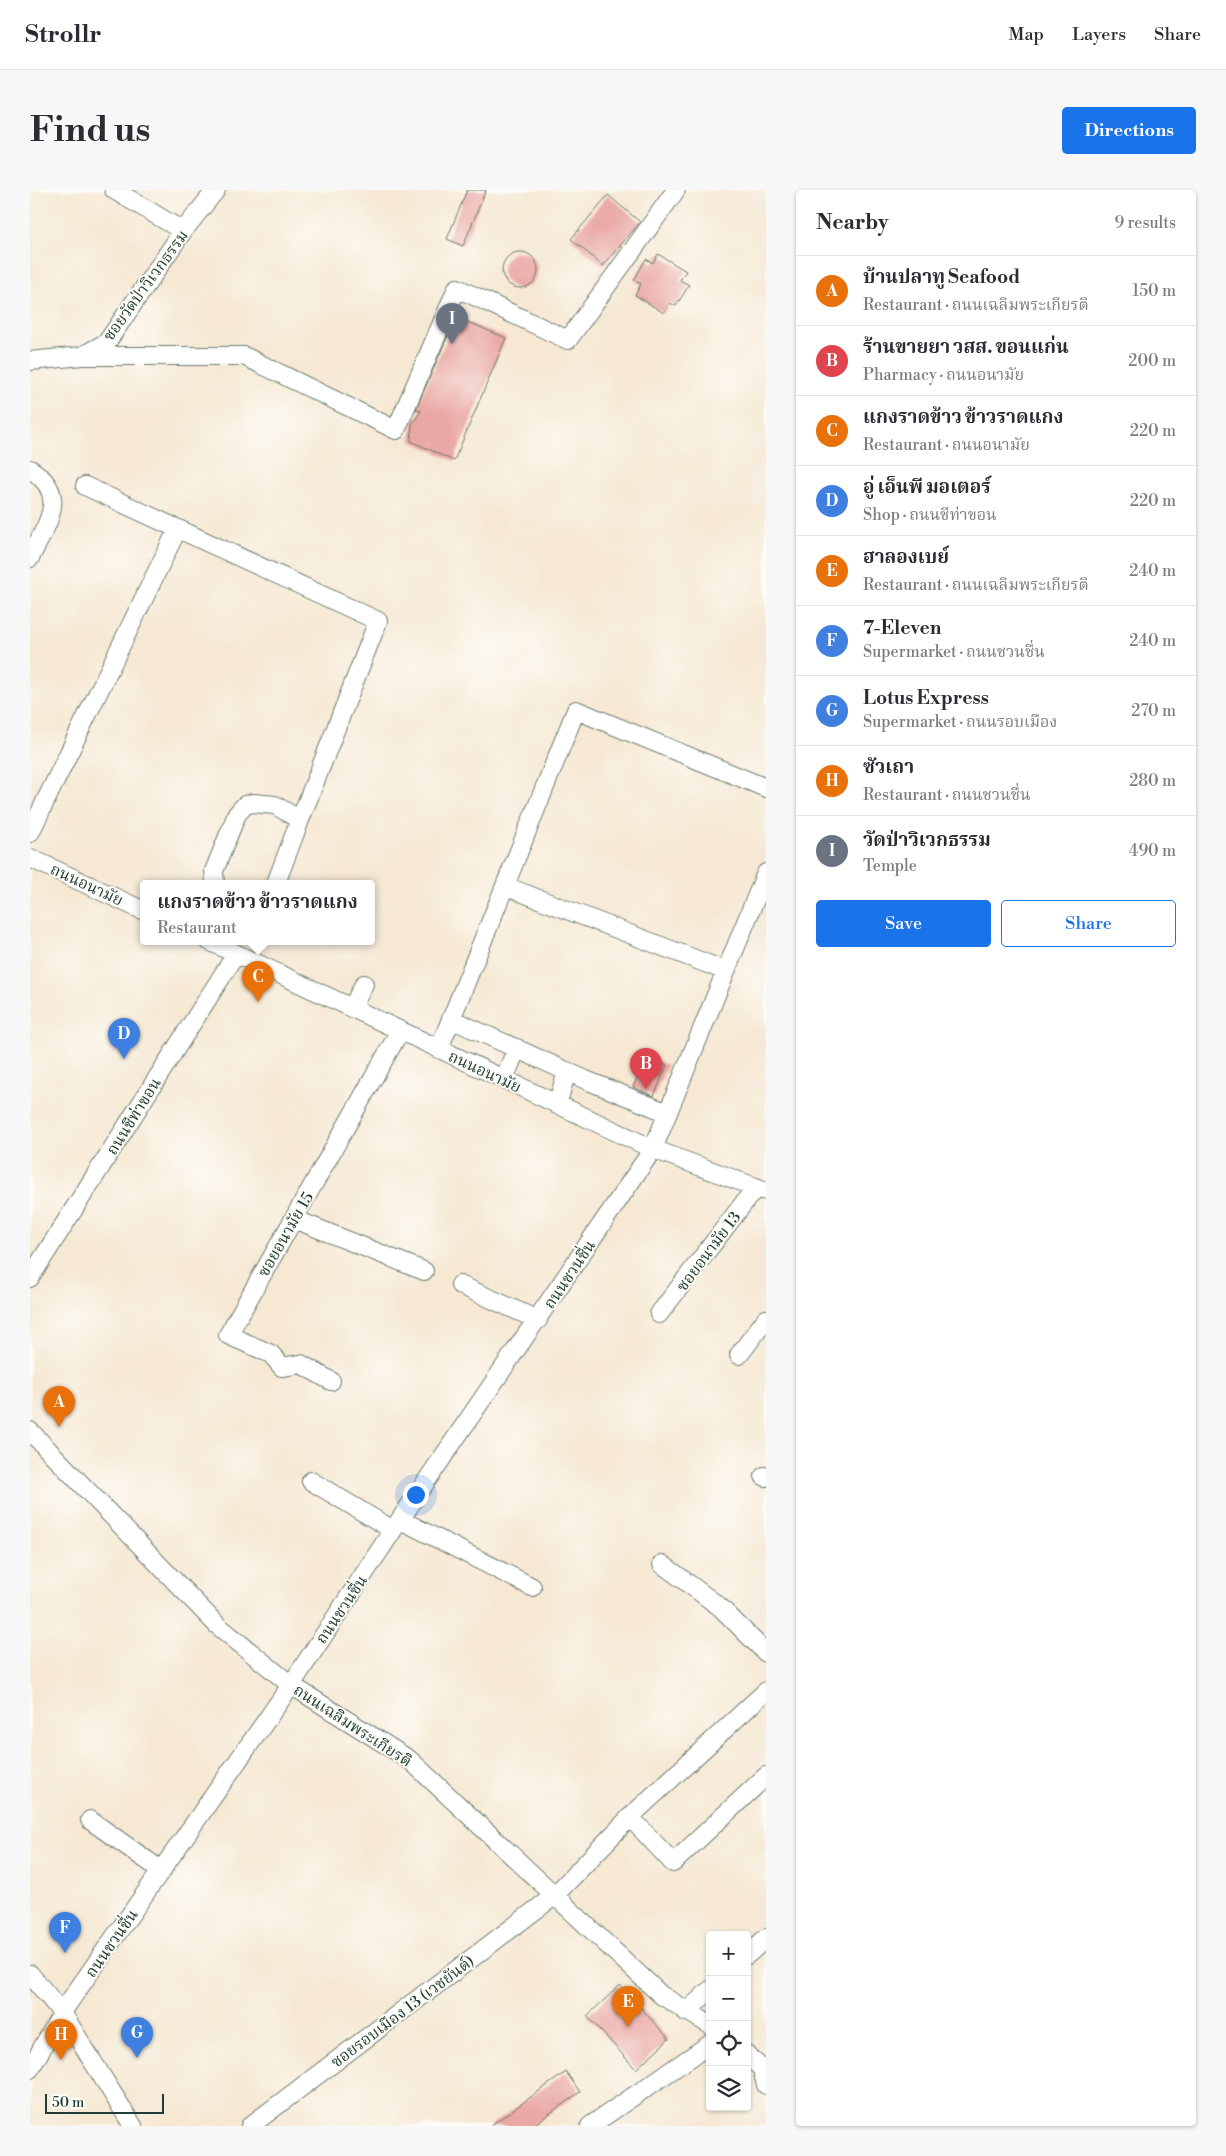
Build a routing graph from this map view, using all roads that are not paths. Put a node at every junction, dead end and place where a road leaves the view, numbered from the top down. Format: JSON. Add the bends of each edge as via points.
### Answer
{"nodes":[{"id":1,"x":114,"y":190,"type":"edge"},
{"id":2,"x":216,"y":190,"type":"edge"},
{"id":3,"x":676,"y":190,"type":"edge"},
{"id":4,"x":183,"y":231,"type":"junction"},
{"id":5,"x":82,"y":356,"type":"junction"},
{"id":6,"x":30,"y":361,"type":"edge"},
{"id":7,"x":30,"y":469,"type":"edge"},
{"id":8,"x":85,"y":486,"type":"dead end"},
{"id":9,"x":177,"y":530,"type":"junction"},
{"id":10,"x":30,"y":558,"type":"edge"},
{"id":11,"x":766,"y":788,"type":"edge"},
{"id":12,"x":300,"y":820,"type":"junction"},
{"id":13,"x":32,"y":823,"type":"edge"},
{"id":14,"x":30,"y":858,"type":"edge"},
{"id":15,"x":766,"y":874,"type":"edge"},
{"id":16,"x":215,"y":880,"type":"edge"},
{"id":17,"x":277,"y":880,"type":"edge"},
{"id":18,"x":505,"y":886,"type":"junction"},
{"id":19,"x":140,"y":909,"type":"edge"},
{"id":20,"x":221,"y":945,"type":"edge"},
{"id":21,"x":236,"y":954,"type":"junction"},
{"id":22,"x":726,"y":971,"type":"junction"},
{"id":23,"x":364,"y":984,"type":"dead end"},
{"id":24,"x":352,"y":1008,"type":"junction"},
{"id":25,"x":451,"y":1019,"type":"junction"},
{"id":26,"x":400,"y":1031,"type":"junction"},
{"id":27,"x":517,"y":1048,"type":"junction"},
{"id":28,"x":439,"y":1049,"type":"junction"},
{"id":29,"x":568,"y":1071,"type":"junction"},
{"id":30,"x":504,"y":1079,"type":"junction"},
{"id":31,"x":558,"y":1104,"type":"junction"},
{"id":32,"x":668,"y":1113,"type":"junction"},
{"id":33,"x":654,"y":1149,"type":"junction"},
{"id":34,"x":761,"y":1189,"type":"edge"},
{"id":35,"x":294,"y":1219,"type":"junction"},
{"id":36,"x":424,"y":1271,"type":"dead end"},
{"id":37,"x":30,"y":1278,"type":"edge"},
{"id":38,"x":460,"y":1285,"type":"dead end"},
{"id":39,"x":659,"y":1314,"type":"dead end"},
{"id":40,"x":766,"y":1319,"type":"edge"},
{"id":41,"x":538,"y":1320,"type":"junction"},
{"id":42,"x":739,"y":1355,"type":"dead end"},
{"id":43,"x":331,"y":1381,"type":"dead end"},
{"id":44,"x":30,"y":1431,"type":"edge"},
{"id":45,"x":310,"y":1481,"type":"dead end"},
{"id":46,"x":397,"y":1525,"type":"junction"},
{"id":47,"x":662,"y":1564,"type":"dead end"},
{"id":48,"x":532,"y":1587,"type":"dead end"},
{"id":49,"x":766,"y":1653,"type":"edge"},
{"id":50,"x":291,"y":1685,"type":"junction"},
{"id":51,"x":766,"y":1691,"type":"edge"},
{"id":52,"x":766,"y":1776,"type":"edge"},
{"id":53,"x":630,"y":1817,"type":"junction"},
{"id":54,"x":90,"y":1820,"type":"dead end"},
{"id":55,"x":162,"y":1871,"type":"junction"},
{"id":56,"x":554,"y":1896,"type":"junction"},
{"id":57,"x":765,"y":1942,"type":"edge"},
{"id":58,"x":751,"y":1952,"type":"edge"},
{"id":59,"x":30,"y":1974,"type":"edge"},
{"id":60,"x":706,"y":1994,"type":"edge"},
{"id":61,"x":686,"y":2012,"type":"junction"},
{"id":62,"x":63,"y":2014,"type":"junction"},
{"id":63,"x":706,"y":2023,"type":"edge"},
{"id":64,"x":706,"y":2047,"type":"edge"},
{"id":65,"x":751,"y":2059,"type":"edge"},
{"id":66,"x":30,"y":2069,"type":"edge"},
{"id":67,"x":766,"y":2086,"type":"edge"},
{"id":68,"x":133,"y":2126,"type":"edge"},
{"id":69,"x":250,"y":2126,"type":"edge"},
{"id":70,"x":590,"y":2126,"type":"edge"}],
"edges":[{"from":1,"to":4,"type":"street"},
{"from":2,"to":4,"type":"street","name":"ซอยวัดป่าวิเวกธรรม"},
{"from":3,"to":5,"type":"street","via":[[568,340],[457,288],[396,430],[244,356]]},
{"from":4,"to":5,"type":"street","name":"ซอยวัดป่าวิเวกธรรม","via":[[107,342]]},
{"from":5,"to":6,"type":"street","name":"ซอยวัดป่าวิเวกธรรม"},
{"from":7,"to":10,"type":"street","via":[[47,483],[53,496],[51,514]]},
{"from":8,"to":9,"type":"street"},
{"from":9,"to":12,"type":"street","via":[[378,621]]},
{"from":9,"to":13,"type":"street"},
{"from":11,"to":18,"type":"street","via":[[576,710]]},
{"from":12,"to":16,"type":"street","via":[[275,805],[245,805],[237,814],[214,871]]},
{"from":12,"to":17,"type":"street"},
{"from":14,"to":19,"type":"street","name":"ถนนอนามัย"},
{"from":15,"to":22,"type":"street","name":"ถนนชวนชื่น"},
{"from":18,"to":22,"type":"street"},
{"from":18,"to":25,"type":"street"},
{"from":20,"to":21,"type":"street","name":"ถนนอนามัย"},
{"from":21,"to":24,"type":"street","name":"ถนนอนามัย"},
{"from":21,"to":37,"type":"street","name":"ถนนชีท่าขอน"},
{"from":22,"to":32,"type":"street","name":"ถนนชวนชื่น"},
{"from":23,"to":24,"type":"street"},
{"from":24,"to":26,"type":"street","name":"ถนนอนามัย"},
{"from":25,"to":27,"type":"street"},
{"from":25,"to":28,"type":"street"},
{"from":26,"to":28,"type":"street","name":"ถนนอนามัย"},
{"from":26,"to":35,"type":"street","name":"ซอยอนามัย 15"},
{"from":27,"to":29,"type":"street"},
{"from":27,"to":30,"type":"street"},
{"from":28,"to":30,"type":"street","name":"ถนนอนามัย"},
{"from":29,"to":31,"type":"street"},
{"from":29,"to":32,"type":"street"},
{"from":30,"to":31,"type":"street","name":"ถนนอนามัย"},
{"from":31,"to":33,"type":"street","name":"ถนนอนามัย"},
{"from":32,"to":33,"type":"street","name":"ถนนชวนชื่น"},
{"from":33,"to":34,"type":"street","name":"ถนนอนามัย"},
{"from":33,"to":41,"type":"street","name":"ถนนชวนชื่น"},
{"from":34,"to":39,"type":"street","name":"ซอยอนามัย 13"},
{"from":35,"to":36,"type":"street"},
{"from":35,"to":43,"type":"street","name":"ซอยอนามัย 15","via":[[228,1335],[271,1354],[282,1367],[301,1364]]},
{"from":38,"to":41,"type":"street"},
{"from":40,"to":42,"type":"street"},
{"from":41,"to":46,"type":"street","name":"ถนนชวนชื่น"},
{"from":44,"to":50,"type":"street","name":"ถนนเฉลิมพระเกียรติ","via":[[217,1624]]},
{"from":45,"to":46,"type":"street"},
{"from":46,"to":48,"type":"street"},
{"from":46,"to":50,"type":"street","name":"ถนนชวนชื่น"},
{"from":47,"to":49,"type":"street","via":[[720,1607]]},
{"from":50,"to":55,"type":"street","name":"ถนนชวนชื่น"},
{"from":50,"to":56,"type":"street","name":"ถนนเฉลิมพระเกียรติ","via":[[410,1760]]},
{"from":51,"to":53,"type":"street","name":"ซอยรอบเมือง 13 (เวชยันต์)"},
{"from":52,"to":53,"type":"street","via":[[673,1863]]},
{"from":53,"to":56,"type":"street","name":"ซอยรอบเมือง 13 (เวชยันต์)"},
{"from":54,"to":55,"type":"street"},
{"from":55,"to":62,"type":"street","name":"ถนนชวนชื่น"},
{"from":56,"to":61,"type":"street","name":"ถนนเฉลิมพระเกียรติ","via":[[661,1995]]},
{"from":56,"to":69,"type":"street","name":"ซอยรอบเมือง 13 (เวชยันต์)"},
{"from":57,"to":58,"type":"street"},
{"from":59,"to":62,"type":"street"},
{"from":60,"to":61,"type":"street"},
{"from":61,"to":63,"type":"street","name":"ถนนเฉลิมพระเกียรติ"},
{"from":62,"to":66,"type":"street","name":"ถนนชวนชื่น"},
{"from":62,"to":68,"type":"street"},
{"from":64,"to":70,"type":"street"},
{"from":65,"to":67,"type":"street","via":[[762,2069]]}]}
